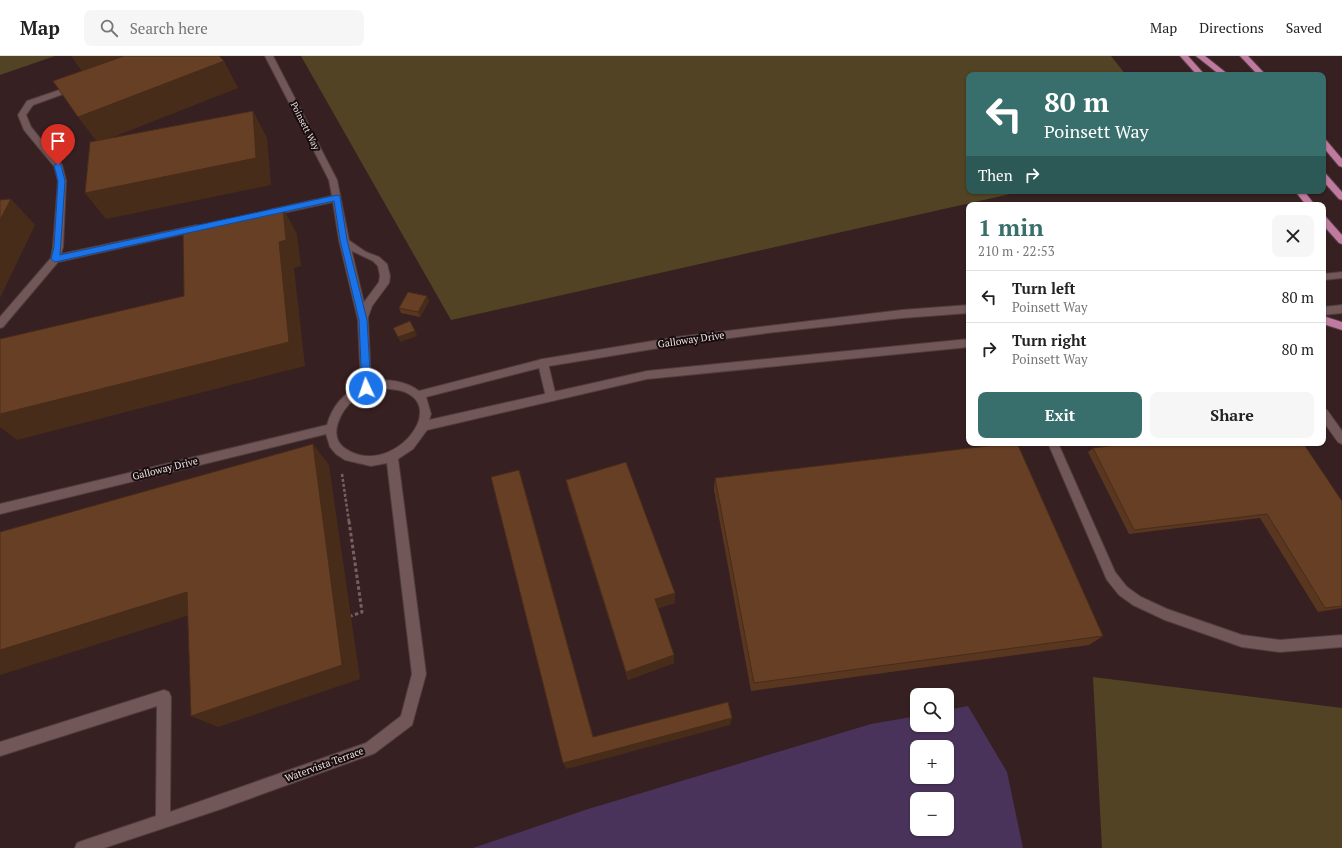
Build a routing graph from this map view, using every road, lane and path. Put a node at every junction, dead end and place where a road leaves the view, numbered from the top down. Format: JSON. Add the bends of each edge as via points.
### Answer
{"nodes":[{"id":1,"x":269,"y":56,"type":"edge"},
{"id":2,"x":1184,"y":56,"type":"edge"},
{"id":3,"x":1200,"y":56,"type":"edge"},
{"id":4,"x":1244,"y":56,"type":"edge"},
{"id":5,"x":1197,"y":72,"type":"edge"},
{"id":6,"x":1221,"y":72,"type":"edge"},
{"id":7,"x":1259,"y":72,"type":"edge"},
{"id":8,"x":80,"y":85,"type":"edge"},
{"id":9,"x":1326,"y":145,"type":"edge"},
{"id":10,"x":1342,"y":164,"type":"edge"},
{"id":11,"x":1326,"y":179,"type":"edge"},
{"id":12,"x":1302,"y":194,"type":"edge"},
{"id":13,"x":1342,"y":197,"type":"edge"},
{"id":14,"x":337,"y":198,"type":"junction"},
{"id":15,"x":1308,"y":202,"type":"edge"},
{"id":16,"x":260,"y":215,"type":"edge"},
{"id":17,"x":1326,"y":223,"type":"edge"},
{"id":18,"x":206,"y":227,"type":"edge"},
{"id":19,"x":344,"y":240,"type":"junction"},
{"id":20,"x":1342,"y":242,"type":"edge"},
{"id":21,"x":55,"y":259,"type":"junction"},
{"id":22,"x":1342,"y":275,"type":"edge"},
{"id":23,"x":1326,"y":277,"type":"edge"},
{"id":24,"x":966,"y":309,"type":"edge"},
{"id":25,"x":1342,"y":309,"type":"edge"},
{"id":26,"x":1326,"y":311,"type":"edge"},
{"id":27,"x":363,"y":320,"type":"junction"},
{"id":28,"x":1326,"y":321,"type":"edge"},
{"id":29,"x":0,"y":324,"type":"edge"},
{"id":30,"x":1342,"y":326,"type":"edge"},
{"id":31,"x":966,"y":343,"type":"edge"},
{"id":32,"x":543,"y":363,"type":"junction"},
{"id":33,"x":366,"y":388,"type":"junction"},
{"id":34,"x":418,"y":394,"type":"junction"},
{"id":35,"x":551,"y":397,"type":"junction"},
{"id":36,"x":1326,"y":417,"type":"edge"},
{"id":37,"x":424,"y":426,"type":"junction"},
{"id":38,"x":331,"y":428,"type":"junction"},
{"id":39,"x":1342,"y":439,"type":"edge"},
{"id":40,"x":1054,"y":446,"type":"edge"},
{"id":41,"x":392,"y":456,"type":"junction"},
{"id":42,"x":342,"y":473,"type":"dead end"},
{"id":43,"x":0,"y":509,"type":"edge"},
{"id":44,"x":350,"y":616,"type":"dead end"},
{"id":45,"x":1342,"y":641,"type":"edge"},
{"id":46,"x":0,"y":749,"type":"edge"},
{"id":47,"x":163,"y":821,"type":"junction"},
{"id":48,"x":82,"y":848,"type":"edge"}],
"edges":[{"from":1,"to":14,"type":"street","name":"Poinsett Way","via":[[333,180]]},
{"from":2,"to":5,"type":"main road"},
{"from":3,"to":6,"type":"main road"},
{"from":4,"to":7,"type":"main road"},
{"from":8,"to":21,"type":"street","via":[[30,103],[22,115],[27,128],[58,165],[62,181]]},
{"from":9,"to":10,"type":"main road"},
{"from":11,"to":13,"type":"main road"},
{"from":12,"to":15,"type":"main road"},
{"from":14,"to":16,"type":"street"},
{"from":14,"to":19,"type":"street","name":"Poinsett Way"},
{"from":17,"to":20,"type":"main road"},
{"from":18,"to":21,"type":"street"},
{"from":19,"to":27,"type":"street","name":"Poinsett Way"},
{"from":19,"to":27,"type":"street","via":[[382,264],[384,283],[367,305]]},
{"from":21,"to":29,"type":"street"},
{"from":22,"to":23,"type":"street"},
{"from":24,"to":32,"type":"street","name":"Galloway Drive","via":[[767,329]]},
{"from":25,"to":26,"type":"street"},
{"from":27,"to":33,"type":"street","name":"Poinsett Way"},
{"from":28,"to":30,"type":"main road"},
{"from":31,"to":35,"type":"street","via":[[647,375]]},
{"from":32,"to":34,"type":"street","name":"Galloway Drive"},
{"from":32,"to":35,"type":"street"},
{"from":33,"to":34,"type":"street","via":[[395,384]]},
{"from":33,"to":38,"type":"street","via":[[353,394],[342,404],[334,415]]},
{"from":34,"to":37,"type":"street","via":[[424,404]]},
{"from":35,"to":37,"type":"street"},
{"from":36,"to":39,"type":"street"},
{"from":37,"to":41,"type":"street","via":[[409,446]]},
{"from":38,"to":41,"type":"street","via":[[332,439],[338,449],[349,456],[362,460]]},
{"from":38,"to":43,"type":"street","name":"Galloway Drive"},
{"from":40,"to":45,"type":"street","via":[[1111,576],[1123,591],[1137,601],[1165,614],[1242,641],[1280,646]]},
{"from":41,"to":47,"type":"street","name":"Watervista Terrace","via":[[419,674],[408,720],[370,748]]},
{"from":42,"to":44,"type":"path","via":[[362,612]]},
{"from":46,"to":47,"type":"street","via":[[164,697]]},
{"from":47,"to":48,"type":"street","name":"Watervista Terrace"}]}
